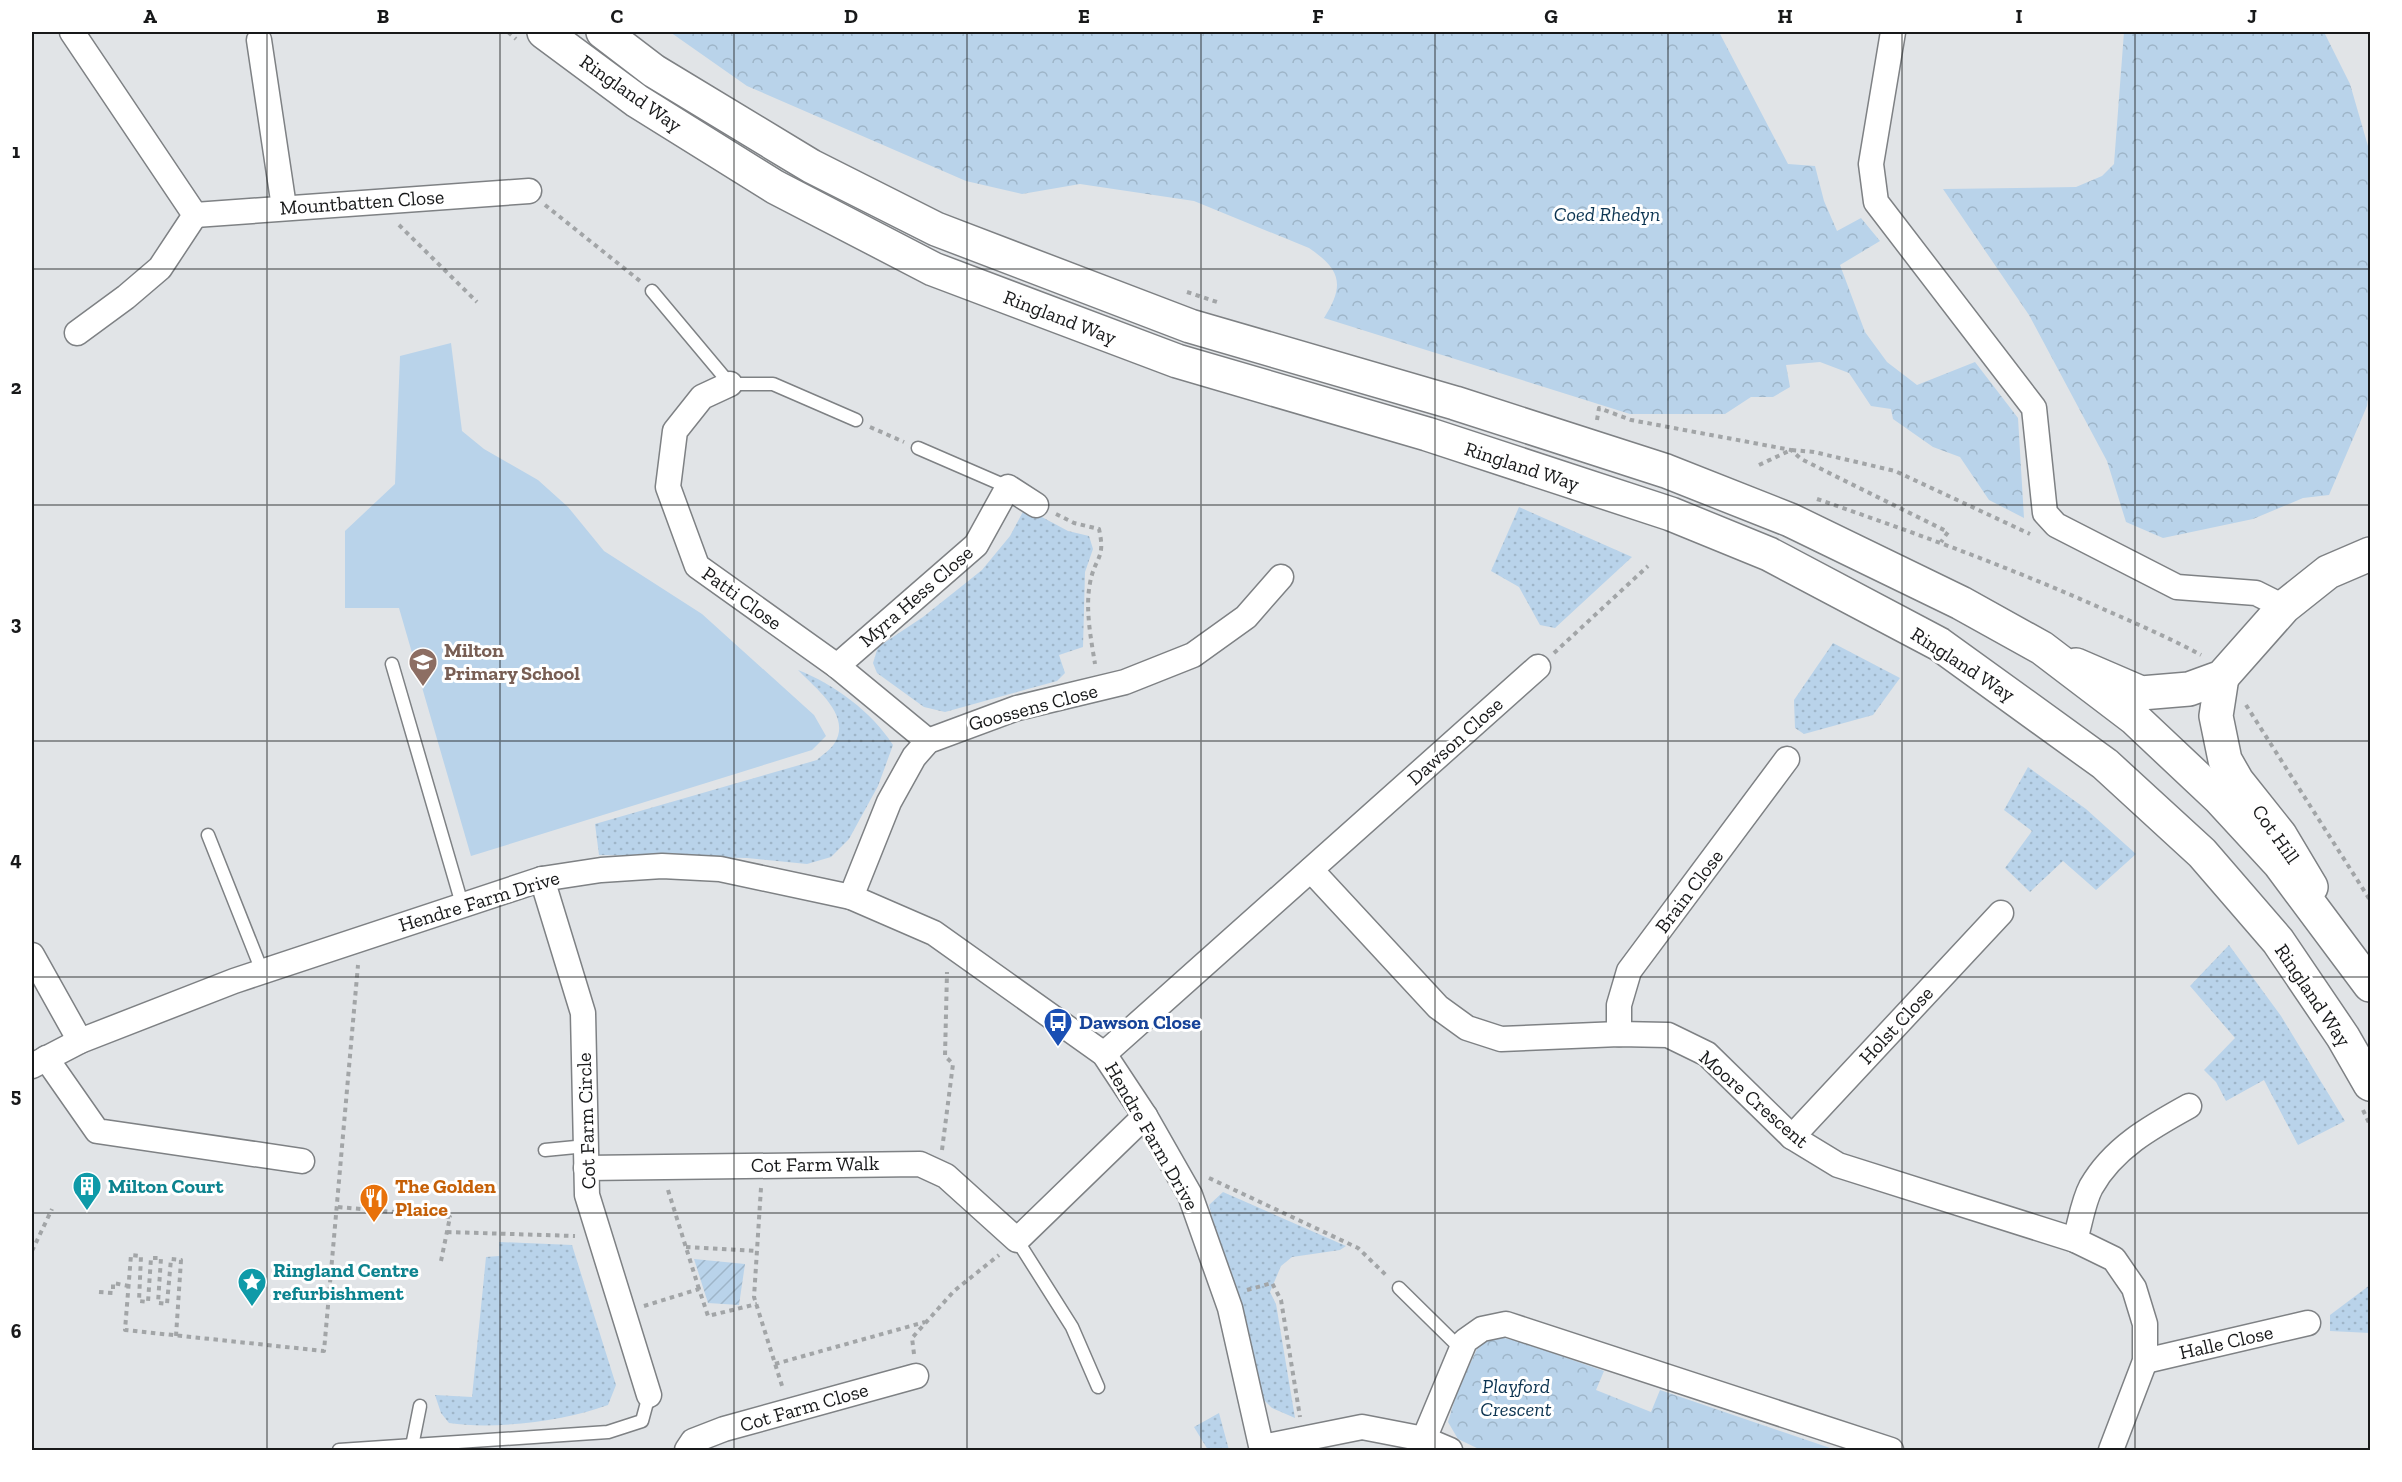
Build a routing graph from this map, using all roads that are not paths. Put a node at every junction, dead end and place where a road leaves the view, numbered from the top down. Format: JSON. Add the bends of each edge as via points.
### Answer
{"nodes":[{"id":1,"x":72,"y":32,"type":"edge"},
{"id":2,"x":603,"y":32,"type":"edge"},
{"id":3,"x":1893,"y":32,"type":"edge"},
{"id":4,"x":534,"y":38,"type":"edge"},
{"id":5,"x":259,"y":40,"type":"dead end"},
{"id":6,"x":528,"y":191,"type":"road end"},
{"id":7,"x":284,"y":207,"type":"junction"},
{"id":8,"x":195,"y":214,"type":"junction"},
{"id":9,"x":652,"y":291,"type":"road end"},
{"id":10,"x":77,"y":333,"type":"dead end"},
{"id":11,"x":730,"y":384,"type":"junction"},
{"id":12,"x":856,"y":420,"type":"road end"},
{"id":13,"x":918,"y":448,"type":"road end"},
{"id":14,"x":1008,"y":487,"type":"junction"},
{"id":15,"x":1036,"y":504,"type":"road end"},
{"id":16,"x":2370,"y":554,"type":"edge"},
{"id":17,"x":1281,"y":577,"type":"dead end"},
{"id":18,"x":2284,"y":607,"type":"junction"},
{"id":19,"x":2042,"y":648,"type":"junction"},
{"id":20,"x":392,"y":664,"type":"dead end"},
{"id":21,"x":837,"y":666,"type":"junction"},
{"id":22,"x":1538,"y":668,"type":"road end"},
{"id":23,"x":2222,"y":677,"type":"junction"},
{"id":24,"x":928,"y":741,"type":"junction"},
{"id":25,"x":1787,"y":759,"type":"dead end"},
{"id":26,"x":208,"y":835,"type":"dead end"},
{"id":27,"x":1311,"y":870,"type":"junction"},
{"id":28,"x":542,"y":879,"type":"junction"},
{"id":29,"x":850,"y":897,"type":"junction"},
{"id":30,"x":462,"y":904,"type":"junction"},
{"id":31,"x":2001,"y":913,"type":"dead end"},
{"id":32,"x":32,"y":955,"type":"edge"},
{"id":33,"x":262,"y":971,"type":"junction"},
{"id":34,"x":2370,"y":983,"type":"edge"},
{"id":35,"x":1619,"y":1034,"type":"junction"},
{"id":36,"x":80,"y":1041,"type":"junction"},
{"id":37,"x":1104,"y":1054,"type":"junction"},
{"id":38,"x":39,"y":1062,"type":"edge"},
{"id":39,"x":2366,"y":1094,"type":"edge"},
{"id":40,"x":2189,"y":1106,"type":"dead end"},
{"id":41,"x":1145,"y":1116,"type":"junction"},
{"id":42,"x":1792,"y":1137,"type":"junction"},
{"id":43,"x":545,"y":1150,"type":"dead end"},
{"id":44,"x":586,"y":1157,"type":"junction"},
{"id":45,"x":302,"y":1161,"type":"dead end"},
{"id":46,"x":1017,"y":1240,"type":"junction"},
{"id":47,"x":2075,"y":1240,"type":"junction"},
{"id":48,"x":1399,"y":1288,"type":"road end"},
{"id":49,"x":2308,"y":1323,"type":"dead end"},
{"id":50,"x":1461,"y":1349,"type":"junction"},
{"id":51,"x":2145,"y":1361,"type":"junction"},
{"id":52,"x":916,"y":1376,"type":"road end"},
{"id":53,"x":1098,"y":1388,"type":"dead end"},
{"id":54,"x":649,"y":1395,"type":"joint"},
{"id":55,"x":420,"y":1406,"type":"dead end"},
{"id":56,"x":1424,"y":1439,"type":"junction"},
{"id":57,"x":412,"y":1446,"type":"junction"},
{"id":58,"x":690,"y":1446,"type":"edge"},
{"id":59,"x":1262,"y":1449,"type":"edge"},
{"id":60,"x":339,"y":1450,"type":"edge"},
{"id":61,"x":1450,"y":1450,"type":"edge"},
{"id":62,"x":1891,"y":1450,"type":"edge"},
{"id":63,"x":2111,"y":1450,"type":"edge"}],
"edges":[{"from":1,"to":8,"type":"street"},
{"from":2,"to":19,"type":"main road","name":"Ringland Way","via":[[654,71],[811,166],[936,229],[1190,326],[1455,403],[1666,471],[1790,520],[1961,603]]},
{"from":3,"to":18,"type":"street","via":[[1871,164],[1876,202],[2034,408],[2045,513],[2056,525],[2177,587],[2256,593]]},
{"from":4,"to":39,"type":"main road","name":"Ringland Way","via":[[775,187],[933,269],[1177,361],[1427,434],[1671,514],[1769,554],[1939,644],[2105,764],[2202,853],[2278,941],[2343,1036]]},
{"from":5,"to":7,"type":"street"},
{"from":6,"to":7,"type":"street","name":"Mountbatten Close"},
{"from":7,"to":8,"type":"street","name":"Mountbatten Close"},
{"from":8,"to":10,"type":"street","via":[[160,268]]},
{"from":9,"to":11,"type":"lane"},
{"from":11,"to":12,"type":"lane","via":[[773,384]]},
{"from":11,"to":21,"type":"street","name":"Patti Close","via":[[702,397],[675,431],[668,487],[697,566]]},
{"from":13,"to":14,"type":"lane"},
{"from":14,"to":15,"type":"street"},
{"from":14,"to":21,"type":"street","name":"Myra Hess Close","via":[[976,545]]},
{"from":16,"to":18,"type":"main road","via":[[2328,572]]},
{"from":17,"to":24,"type":"street","name":"Goossens Close","via":[[1246,617],[1193,655],[1125,682],[1017,708]]},
{"from":18,"to":23,"type":"main road"},
{"from":19,"to":23,"type":"main road","via":[[2141,693],[2189,689]]},
{"from":19,"to":34,"type":"main road","name":"Ringland Way","via":[[2134,718],[2220,800],[2280,863]]},
{"from":20,"to":30,"type":"lane"},
{"from":21,"to":24,"type":"street","name":"Patti Close"},
{"from":22,"to":27,"type":"street","name":"Dawson Close"},
{"from":23,"to":34,"type":"main road","name":"Cot Hill","via":[[2216,716],[2224,760],[2280,835]]},
{"from":24,"to":29,"type":"street","via":[[914,757],[889,802]]},
{"from":25,"to":35,"type":"street","name":"Brain Close","via":[[1629,971],[1619,1005]]},
{"from":26,"to":33,"type":"lane"},
{"from":27,"to":35,"type":"street","name":"Moore Crescent","via":[[1438,1007],[1467,1028],[1501,1039]]},
{"from":27,"to":37,"type":"street","name":"Dawson Close"},
{"from":28,"to":29,"type":"street","name":"Hendre Farm Drive","via":[[652,867],[720,869]]},
{"from":28,"to":30,"type":"street","name":"Hendre Farm Drive"},
{"from":28,"to":44,"type":"street","name":"Cot Farm Circle","via":[[583,1013]]},
{"from":29,"to":37,"type":"street","name":"Hendre Farm Drive","via":[[934,933]]},
{"from":30,"to":33,"type":"street","name":"Hendre Farm Drive"},
{"from":31,"to":42,"type":"street","name":"Holst Close"},
{"from":32,"to":36,"type":"street"},
{"from":33,"to":36,"type":"street","name":"Hendre Farm Drive"},
{"from":35,"to":42,"type":"street","name":"Moore Crescent","via":[[1668,1035],[1707,1054]]},
{"from":36,"to":38,"type":"street","name":"Hendre Farm Drive"},
{"from":37,"to":41,"type":"street","name":"Hendre Farm Drive"},
{"from":38,"to":45,"type":"street","name":"Hendre Farm Drive","via":[[97,1131]]},
{"from":40,"to":47,"type":"street","via":[[2146,1130],[2115,1155],[2090,1188]]},
{"from":41,"to":46,"type":"street"},
{"from":41,"to":59,"type":"street","name":"Hendre Farm Drive","via":[[1190,1195],[1226,1295]]},
{"from":42,"to":47,"type":"street","name":"Moore Crescent","via":[[1838,1165]]},
{"from":43,"to":44,"type":"lane"},
{"from":44,"to":46,"type":"street","name":"Cot Farm Walk","via":[[661,1166],[920,1164],[939,1171]]},
{"from":44,"to":54,"type":"street","name":"Cot Farm Circle","via":[[587,1195]]},
{"from":46,"to":53,"type":"lane","via":[[1072,1327]]},
{"from":47,"to":51,"type":"street","name":"Moore Crescent","via":[[2114,1259],[2134,1288],[2145,1324]]},
{"from":48,"to":50,"type":"lane"},
{"from":49,"to":51,"type":"street","name":"Halle Close"},
{"from":50,"to":56,"type":"street"},
{"from":50,"to":62,"type":"street","via":[[1465,1341],[1482,1329],[1506,1324]]},
{"from":51,"to":63,"type":"street","name":"Moore Crescent"},
{"from":52,"to":58,"type":"street","name":"Cot Farm Close","via":[[789,1409]]},
{"from":54,"to":57,"type":"lane","via":[[642,1421],[608,1432]]},
{"from":55,"to":57,"type":"lane"},
{"from":56,"to":59,"type":"street","via":[[1362,1427]]},
{"from":56,"to":61,"type":"street"},
{"from":57,"to":60,"type":"lane"}]}
